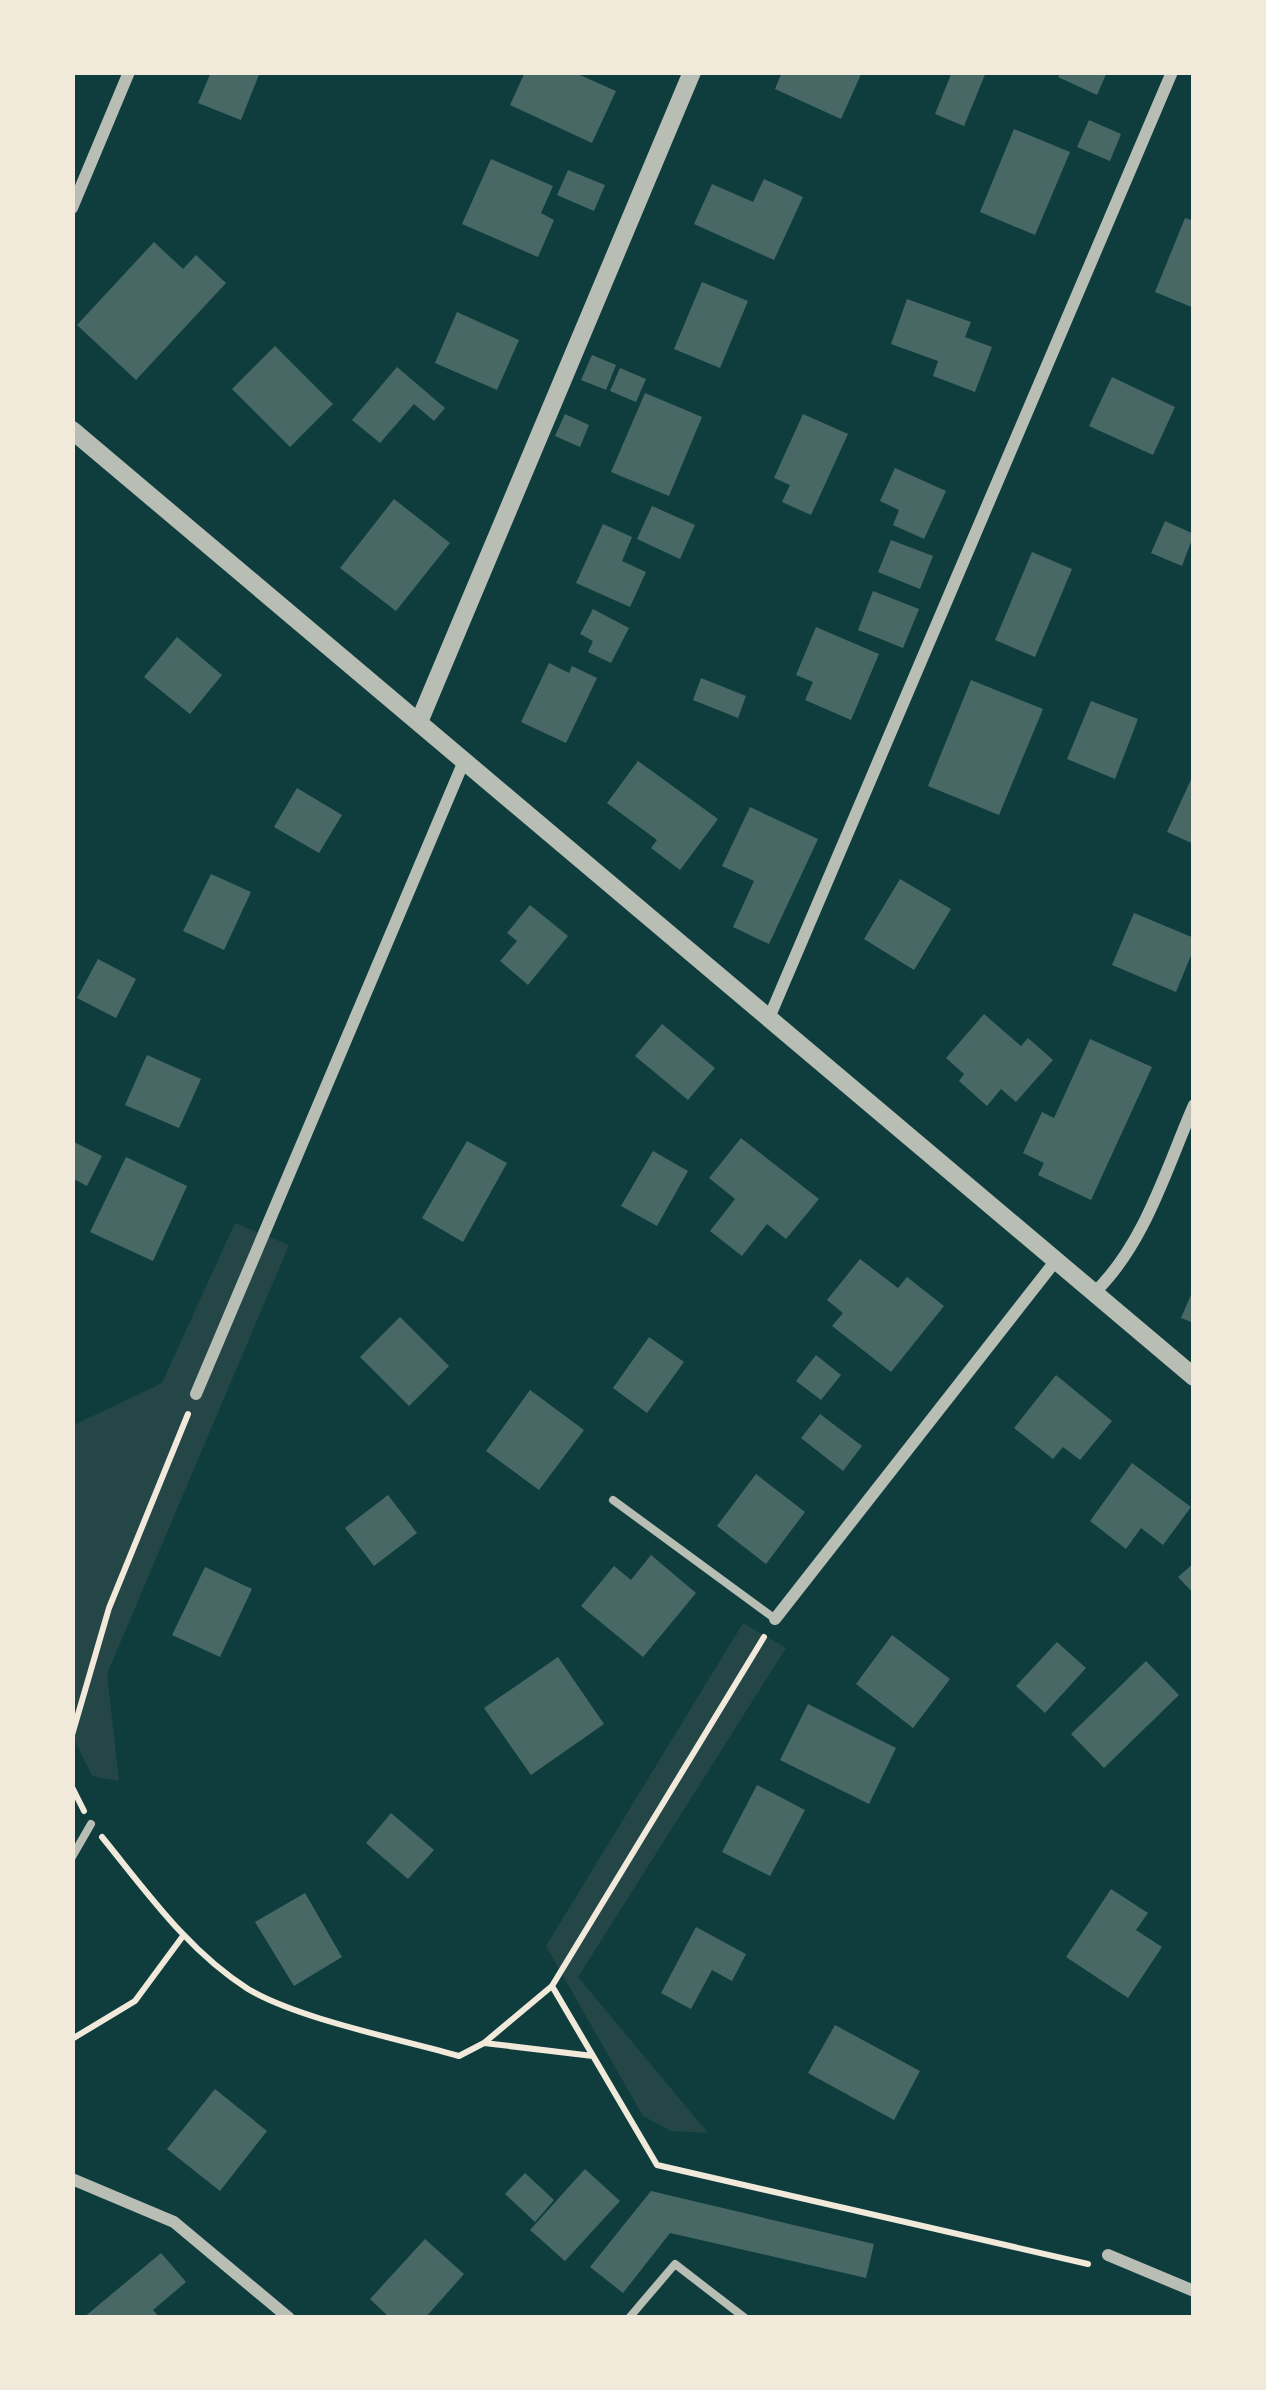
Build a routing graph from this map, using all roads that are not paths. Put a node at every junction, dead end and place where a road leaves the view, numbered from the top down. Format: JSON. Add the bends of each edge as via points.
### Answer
{"nodes":[{"id":1,"x":129,"y":72,"type":"edge"},
{"id":2,"x":692,"y":72,"type":"edge"},
{"id":3,"x":1172,"y":72,"type":"edge"},
{"id":4,"x":72,"y":208,"type":"edge"},
{"id":5,"x":72,"y":430,"type":"edge"},
{"id":6,"x":419,"y":722,"type":"junction"},
{"id":7,"x":464,"y":761,"type":"junction"},
{"id":8,"x":769,"y":1018,"type":"junction"},
{"id":9,"x":1194,"y":1105,"type":"edge"},
{"id":10,"x":1057,"y":1259,"type":"junction"},
{"id":11,"x":1094,"y":1293,"type":"junction"},
{"id":12,"x":1194,"y":1377,"type":"edge"},
{"id":13,"x":196,"y":1394,"type":"road end"},
{"id":14,"x":613,"y":1500,"type":"dead end"},
{"id":15,"x":775,"y":1618,"type":"joint"},
{"id":16,"x":91,"y":1824,"type":"road end"},
{"id":17,"x":72,"y":1857,"type":"edge"},
{"id":18,"x":72,"y":2179,"type":"edge"},
{"id":19,"x":1108,"y":2254,"type":"road end"},
{"id":20,"x":1194,"y":2291,"type":"edge"},
{"id":21,"x":289,"y":2318,"type":"edge"},
{"id":22,"x":629,"y":2318,"type":"edge"},
{"id":23,"x":745,"y":2318,"type":"edge"}],
"edges":[{"from":1,"to":4,"type":"street"},
{"from":2,"to":6,"type":"street"},
{"from":3,"to":8,"type":"street"},
{"from":5,"to":6,"type":"street"},
{"from":6,"to":7,"type":"street"},
{"from":7,"to":8,"type":"street"},
{"from":7,"to":13,"type":"street"},
{"from":8,"to":10,"type":"street"},
{"from":9,"to":11,"type":"street","via":[[1134,1244]]},
{"from":10,"to":11,"type":"street"},
{"from":10,"to":15,"type":"street"},
{"from":11,"to":12,"type":"street"},
{"from":14,"to":15,"type":"lane"},
{"from":16,"to":17,"type":"lane"},
{"from":18,"to":21,"type":"street","via":[[174,2222]]},
{"from":19,"to":20,"type":"street"},
{"from":22,"to":23,"type":"lane","via":[[674,2264]]}]}
